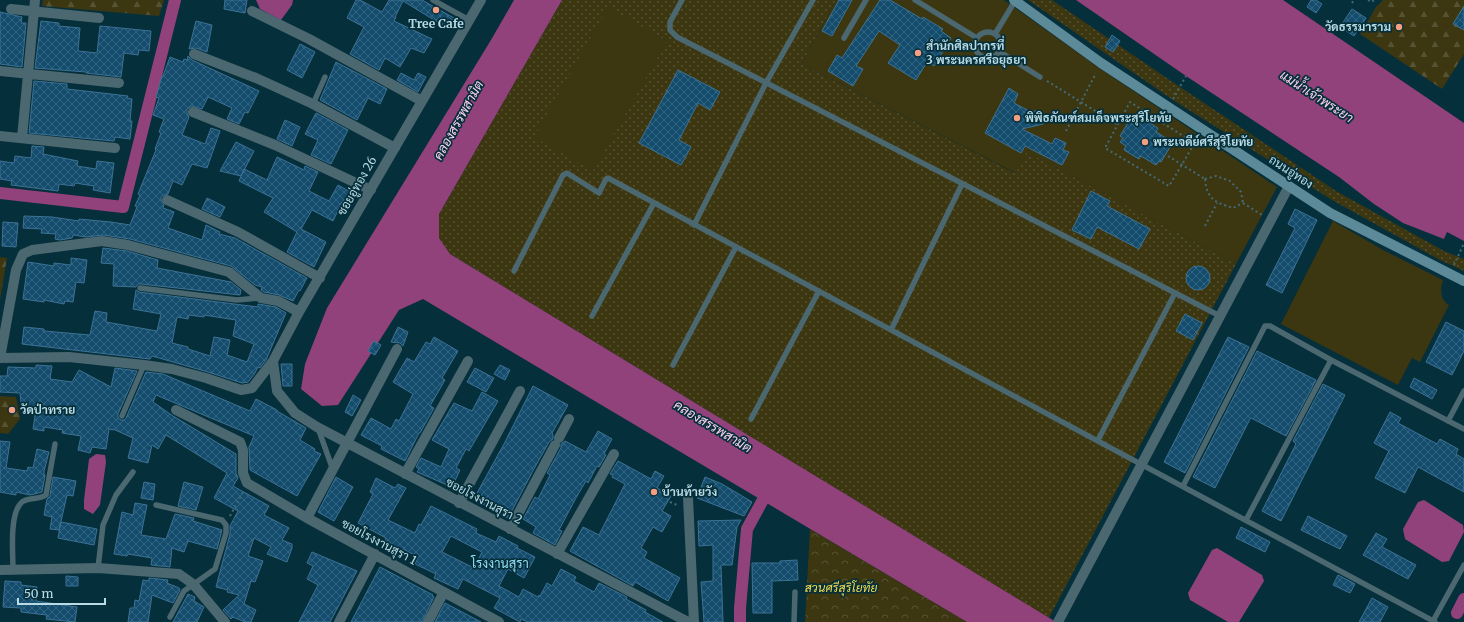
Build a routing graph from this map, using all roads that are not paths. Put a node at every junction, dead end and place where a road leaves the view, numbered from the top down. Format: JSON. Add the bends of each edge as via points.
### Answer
{"nodes":[{"id":1,"x":35,"y":0,"type":"edge"},
{"id":2,"x":433,"y":0,"type":"edge"},
{"id":3,"x":481,"y":0,"type":"edge"},
{"id":4,"x":682,"y":0,"type":"edge"},
{"id":5,"x":813,"y":0,"type":"edge"},
{"id":6,"x":866,"y":0,"type":"edge"},
{"id":7,"x":915,"y":0,"type":"edge"},
{"id":8,"x":1014,"y":0,"type":"edge"},
{"id":9,"x":10,"y":9,"type":"dead end"},
{"id":10,"x":34,"y":11,"type":"junction"},
{"id":11,"x":252,"y":11,"type":"dead end"},
{"id":12,"x":99,"y":18,"type":"dead end"},
{"id":13,"x":469,"y":20,"type":"junction"},
{"id":14,"x":995,"y":34,"type":"junction"},
{"id":15,"x":844,"y":38,"type":"dead end"},
{"id":16,"x":977,"y":38,"type":"junction"},
{"id":17,"x":1000,"y":52,"type":"junction"},
{"id":18,"x":194,"y":54,"type":"dead end"},
{"id":19,"x":0,"y":71,"type":"edge"},
{"id":20,"x":28,"y":74,"type":"junction"},
{"id":21,"x":325,"y":77,"type":"dead end"},
{"id":22,"x":1040,"y":77,"type":"road end"},
{"id":23,"x":119,"y":83,"type":"dead end"},
{"id":24,"x":766,"y":83,"type":"junction"},
{"id":25,"x":422,"y":101,"type":"junction"},
{"id":26,"x":313,"y":104,"type":"junction"},
{"id":27,"x":193,"y":112,"type":"dead end"},
{"id":28,"x":0,"y":136,"type":"edge"},
{"id":29,"x":22,"y":138,"type":"junction"},
{"id":30,"x":115,"y":148,"type":"dead end"},
{"id":31,"x":395,"y":148,"type":"junction"},
{"id":32,"x":962,"y":184,"type":"junction"},
{"id":33,"x":1289,"y":186,"type":"junction"},
{"id":34,"x":370,"y":190,"type":"junction"},
{"id":35,"x":167,"y":200,"type":"dead end"},
{"id":36,"x":654,"y":203,"type":"junction"},
{"id":37,"x":694,"y":225,"type":"junction"},
{"id":38,"x":736,"y":247,"type":"junction"},
{"id":39,"x":514,"y":271,"type":"dead end"},
{"id":40,"x":320,"y":278,"type":"junction"},
{"id":41,"x":1464,"y":281,"type":"edge"},
{"id":42,"x":140,"y":288,"type":"dead end"},
{"id":43,"x":819,"y":291,"type":"junction"},
{"id":44,"x":1175,"y":293,"type":"junction"},
{"id":45,"x":261,"y":298,"type":"junction"},
{"id":46,"x":299,"y":312,"type":"junction"},
{"id":47,"x":592,"y":316,"type":"dead end"},
{"id":48,"x":1220,"y":316,"type":"junction"},
{"id":49,"x":891,"y":330,"type":"junction"},
{"id":50,"x":397,"y":349,"type":"dead end"},
{"id":51,"x":0,"y":358,"type":"edge"},
{"id":52,"x":1331,"y":360,"type":"junction"},
{"id":53,"x":273,"y":361,"type":"junction"},
{"id":54,"x":468,"y":361,"type":"dead end"},
{"id":55,"x":144,"y":365,"type":"junction"},
{"id":56,"x":673,"y":365,"type":"dead end"},
{"id":57,"x":1464,"y":390,"type":"edge"},
{"id":58,"x":520,"y":391,"type":"dead end"},
{"id":59,"x":176,"y":410,"type":"dead end"},
{"id":60,"x":122,"y":416,"type":"dead end"},
{"id":61,"x":569,"y":419,"type":"dead end"},
{"id":62,"x":751,"y":419,"type":"dead end"},
{"id":63,"x":1448,"y":421,"type":"junction"},
{"id":64,"x":318,"y":428,"type":"junction"},
{"id":65,"x":1464,"y":429,"type":"edge"},
{"id":66,"x":1098,"y":440,"type":"junction"},
{"id":67,"x":347,"y":443,"type":"junction"},
{"id":68,"x":55,"y":444,"type":"dead end"},
{"id":69,"x":614,"y":454,"type":"dead end"},
{"id":70,"x":1142,"y":464,"type":"junction"},
{"id":71,"x":332,"y":470,"type":"junction"},
{"id":72,"x":133,"y":472,"type":"dead end"},
{"id":73,"x":405,"y":474,"type":"junction"},
{"id":74,"x":1183,"y":486,"type":"junction"},
{"id":75,"x":688,"y":498,"type":"dead end"},
{"id":76,"x":459,"y":503,"type":"junction"},
{"id":77,"x":156,"y":504,"type":"dead end"},
{"id":78,"x":307,"y":518,"type":"junction"},
{"id":79,"x":1246,"y":520,"type":"junction"},
{"id":80,"x":510,"y":530,"type":"junction"},
{"id":81,"x":375,"y":554,"type":"junction"},
{"id":82,"x":557,"y":554,"type":"junction"},
{"id":83,"x":1464,"y":565,"type":"edge"},
{"id":84,"x":98,"y":568,"type":"junction"},
{"id":85,"x":0,"y":570,"type":"edge"},
{"id":86,"x":13,"y":570,"type":"junction"},
{"id":87,"x":193,"y":584,"type":"junction"},
{"id":88,"x":444,"y":592,"type":"junction"},
{"id":89,"x":795,"y":592,"type":"dead end"},
{"id":90,"x":170,"y":617,"type":"dead end"},
{"id":91,"x":1434,"y":621,"type":"edge"},
{"id":92,"x":225,"y":622,"type":"edge"},
{"id":93,"x":339,"y":622,"type":"edge"},
{"id":94,"x":428,"y":622,"type":"edge"},
{"id":95,"x":499,"y":622,"type":"edge"},
{"id":96,"x":688,"y":622,"type":"edge"},
{"id":97,"x":694,"y":622,"type":"edge"},
{"id":98,"x":794,"y":622,"type":"edge"},
{"id":99,"x":1058,"y":622,"type":"edge"}],
"edges":[{"from":1,"to":10,"type":"street"},
{"from":2,"to":13,"type":"lane"},
{"from":3,"to":13,"type":"street","name":"ซอยอู่ทอง 26"},
{"from":4,"to":24,"type":"lane","via":[[670,22],[670,30]]},
{"from":5,"to":24,"type":"lane"},
{"from":6,"to":15,"type":"lane"},
{"from":7,"to":16,"type":"lane"},
{"from":8,"to":14,"type":"lane"},
{"from":8,"to":33,"type":"main road","name":"ถนนอู่ทอง","via":[[1101,63]]},
{"from":9,"to":10,"type":"street"},
{"from":10,"to":12,"type":"street"},
{"from":10,"to":20,"type":"street"},
{"from":11,"to":25,"type":"street"},
{"from":13,"to":25,"type":"street","name":"ซอยอู่ทอง 26"},
{"from":14,"to":16,"type":"lane","via":[[988,32]]},
{"from":14,"to":17,"type":"lane","via":[[1000,39]]},
{"from":16,"to":17,"type":"lane","via":[[975,47],[984,58],[993,58]]},
{"from":17,"to":22,"type":"lane"},
{"from":18,"to":26,"type":"street"},
{"from":19,"to":20,"type":"street"},
{"from":20,"to":23,"type":"street"},
{"from":20,"to":29,"type":"street"},
{"from":21,"to":26,"type":"lane"},
{"from":24,"to":32,"type":"lane"},
{"from":24,"to":37,"type":"lane"},
{"from":25,"to":31,"type":"street","name":"ซอยอู่ทอง 26"},
{"from":26,"to":31,"type":"street"},
{"from":27,"to":34,"type":"street","via":[[269,143]]},
{"from":28,"to":29,"type":"street"},
{"from":29,"to":30,"type":"street"},
{"from":31,"to":34,"type":"street","name":"ซอยอู่ทอง 26"},
{"from":32,"to":44,"type":"lane"},
{"from":32,"to":49,"type":"lane"},
{"from":33,"to":41,"type":"main road","name":"ถนนอู่ทอง","via":[[1330,213]]},
{"from":33,"to":48,"type":"street"},
{"from":34,"to":40,"type":"street","name":"ซอยอู่ทอง 26"},
{"from":35,"to":40,"type":"street","via":[[238,232]]},
{"from":36,"to":37,"type":"lane"},
{"from":36,"to":39,"type":"lane","via":[[608,178],[599,193],[567,173]]},
{"from":36,"to":47,"type":"lane"},
{"from":37,"to":38,"type":"lane"},
{"from":38,"to":43,"type":"lane"},
{"from":38,"to":56,"type":"lane"},
{"from":40,"to":46,"type":"street","name":"ซอยอู่ทอง 26"},
{"from":42,"to":45,"type":"lane","via":[[238,300]]},
{"from":43,"to":49,"type":"lane"},
{"from":43,"to":62,"type":"lane"},
{"from":44,"to":48,"type":"lane"},
{"from":44,"to":66,"type":"lane"},
{"from":45,"to":46,"type":"street","via":[[278,301]]},
{"from":45,"to":51,"type":"street","via":[[229,272],[128,245],[102,241],[32,250],[23,254],[16,270]]},
{"from":46,"to":53,"type":"street","name":"ซอยอู่ทอง 26"},
{"from":48,"to":70,"type":"street"},
{"from":49,"to":66,"type":"lane"},
{"from":50,"to":67,"type":"street"},
{"from":51,"to":55,"type":"street","name":"ซอยอู่ทอง 26","via":[[69,357]]},
{"from":52,"to":63,"type":"lane"},
{"from":52,"to":74,"type":"lane","via":[[1270,326],[1265,326]]},
{"from":52,"to":79,"type":"lane"},
{"from":53,"to":55,"type":"street","name":"ซอยอู่ทอง 26","via":[[252,388],[241,390],[172,369]]},
{"from":53,"to":64,"type":"street","name":"ซอยโรงงานสุรา 2","via":[[277,391],[295,413]]},
{"from":54,"to":73,"type":"street"},
{"from":55,"to":60,"type":"lane"},
{"from":57,"to":63,"type":"lane"},
{"from":58,"to":76,"type":"street"},
{"from":59,"to":78,"type":"street","name":"ซอยโรงงานสุรา 1","via":[[240,442],[243,450],[243,473],[247,483]]},
{"from":61,"to":80,"type":"street"},
{"from":63,"to":65,"type":"lane"},
{"from":64,"to":67,"type":"street","name":"ซอยโรงงานสุรา 2"},
{"from":64,"to":71,"type":"lane"},
{"from":66,"to":70,"type":"lane"},
{"from":67,"to":71,"type":"street"},
{"from":67,"to":73,"type":"street","name":"ซอยโรงงานสุรา 2"},
{"from":68,"to":86,"type":"lane","via":[[46,495],[23,501],[14,516]]},
{"from":69,"to":82,"type":"street"},
{"from":70,"to":74,"type":"lane"},
{"from":70,"to":99,"type":"street"},
{"from":71,"to":78,"type":"street"},
{"from":72,"to":84,"type":"lane","via":[[116,494],[103,525]]},
{"from":73,"to":76,"type":"street","name":"ซอยโรงงานสุรา 2"},
{"from":74,"to":79,"type":"lane"},
{"from":75,"to":97,"type":"street"},
{"from":76,"to":80,"type":"street","name":"ซอยโรงงานสุรา 2"},
{"from":77,"to":87,"type":"lane","via":[[222,520],[226,525],[215,570]]},
{"from":78,"to":81,"type":"street","name":"ซอยโรงงานสุรา 1"},
{"from":79,"to":91,"type":"lane"},
{"from":80,"to":82,"type":"street","name":"ซอยโรงงานสุรา 2"},
{"from":81,"to":88,"type":"street","name":"ซอยโรงงานสุรา 1"},
{"from":81,"to":93,"type":"street"},
{"from":82,"to":96,"type":"street","name":"ซอยโรงงานสุรา 2"},
{"from":83,"to":91,"type":"lane"},
{"from":84,"to":86,"type":"street"},
{"from":84,"to":87,"type":"street","via":[[179,574]]},
{"from":85,"to":86,"type":"street"},
{"from":87,"to":90,"type":"lane","via":[[184,591]]},
{"from":87,"to":92,"type":"street"},
{"from":88,"to":94,"type":"street"},
{"from":88,"to":95,"type":"street","name":"ซอยโรงงานสุรา 1"},
{"from":89,"to":98,"type":"lane"}]}
